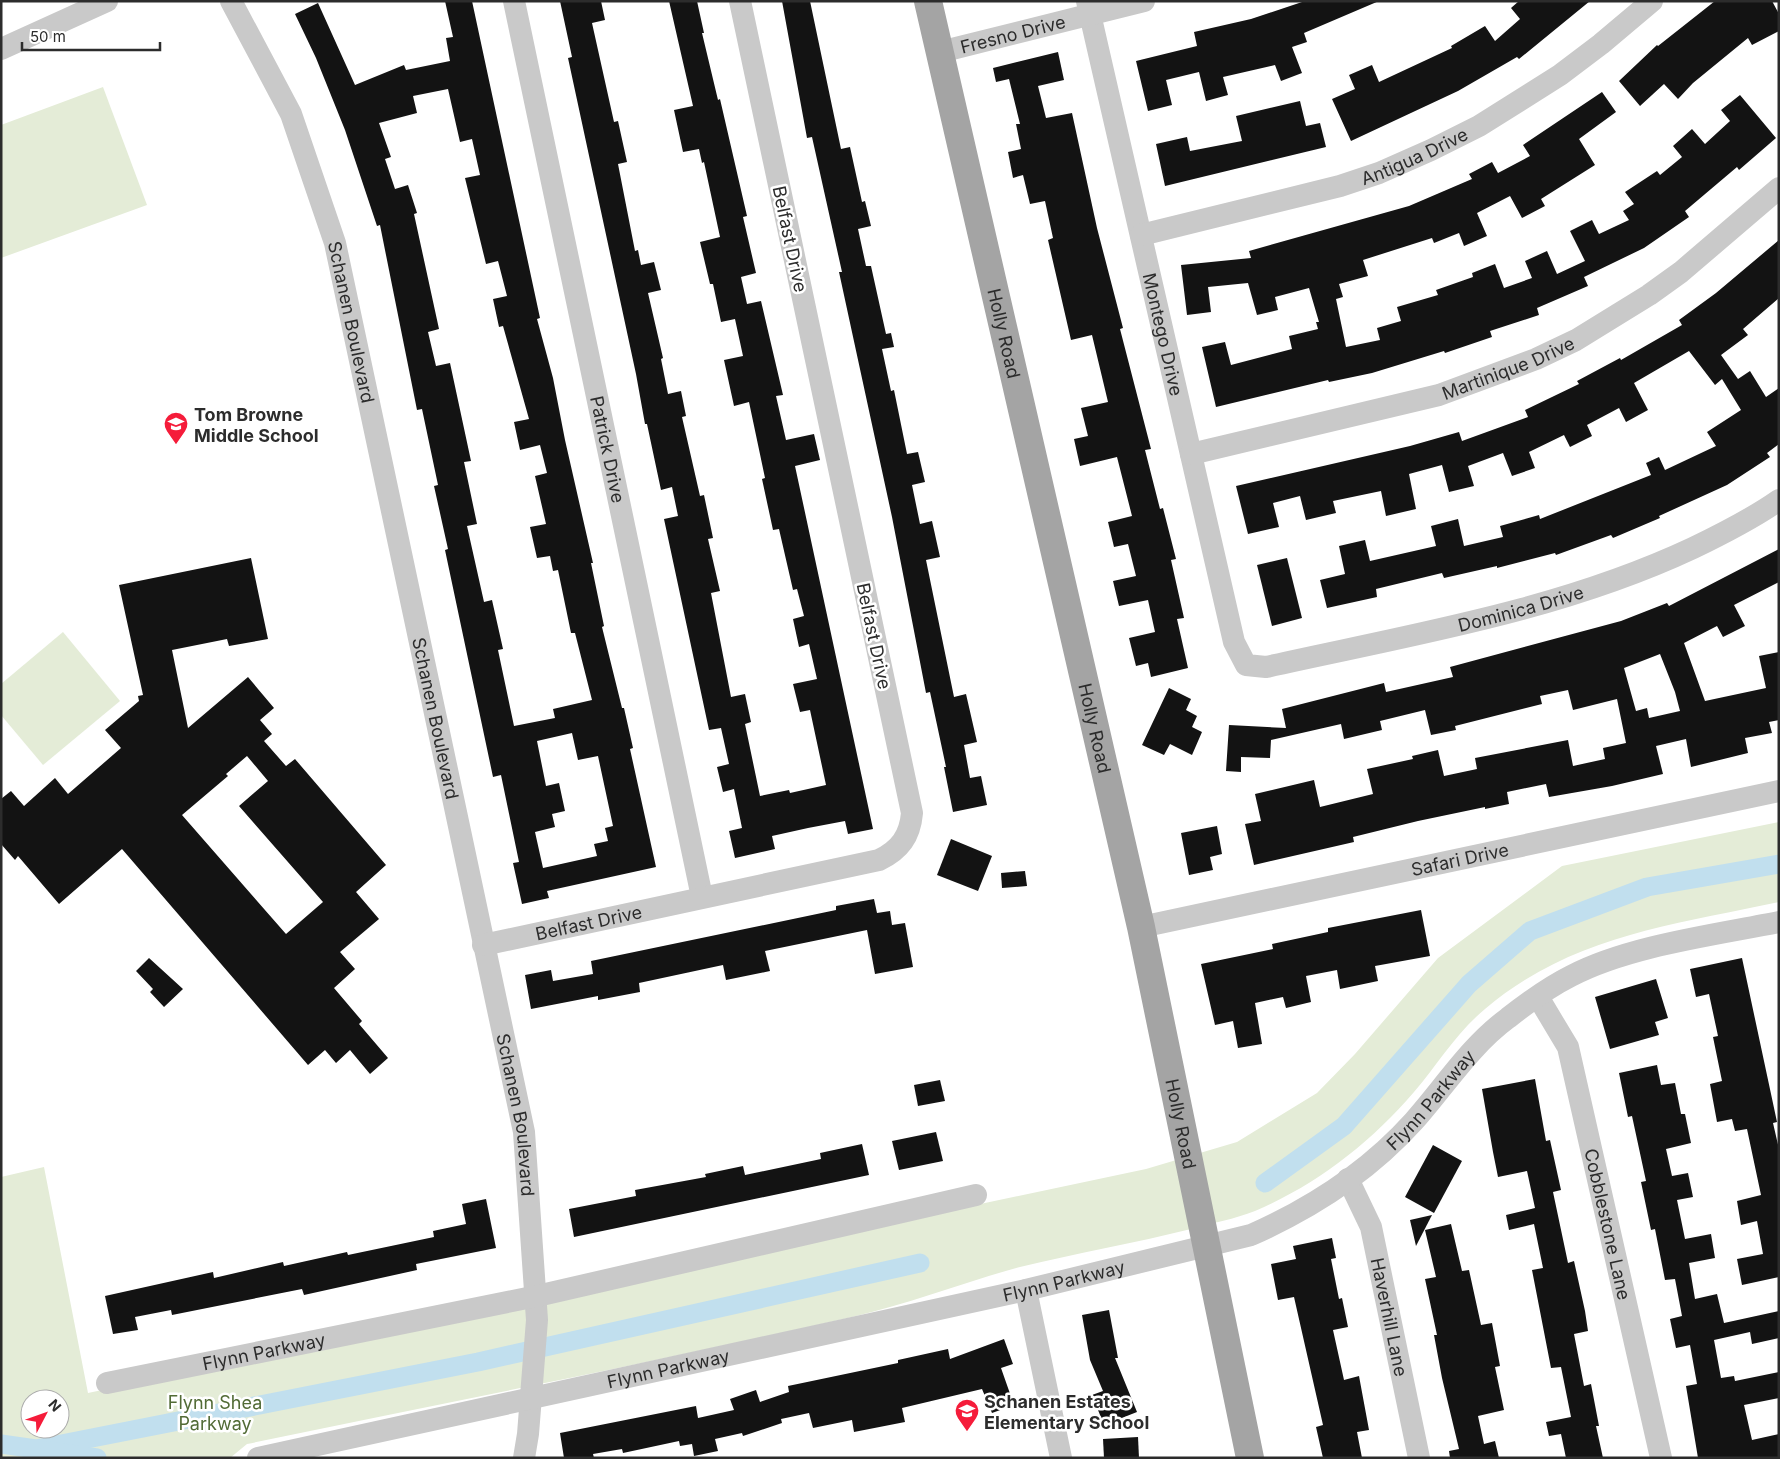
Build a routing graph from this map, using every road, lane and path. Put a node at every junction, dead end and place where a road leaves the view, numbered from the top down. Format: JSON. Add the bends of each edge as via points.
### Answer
{"nodes":[{"id":1,"x":107,"y":1,"type":"edge"},
{"id":2,"x":231,"y":1,"type":"edge"},
{"id":3,"x":514,"y":1,"type":"edge"},
{"id":4,"x":740,"y":1,"type":"edge"},
{"id":5,"x":928,"y":1,"type":"edge"},
{"id":6,"x":1144,"y":1,"type":"edge"},
{"id":7,"x":1652,"y":1,"type":"edge"},
{"id":8,"x":1088,"y":8,"type":"edge"},
{"id":9,"x":1,"y":49,"type":"edge"},
{"id":10,"x":940,"y":52,"type":"junction"},
{"id":11,"x":1779,"y":188,"type":"edge"},
{"id":12,"x":1141,"y":235,"type":"junction"},
{"id":13,"x":1191,"y":454,"type":"junction"},
{"id":14,"x":1779,"y":500,"type":"edge"},
{"id":15,"x":1246,"y":665,"type":"joint"},
{"id":16,"x":1779,"y":791,"type":"edge"},
{"id":17,"x":702,"y":897,"type":"junction"},
{"id":18,"x":1141,"y":927,"type":"junction"},
{"id":19,"x":1778,"y":928,"type":"edge"},
{"id":20,"x":482,"y":945,"type":"junction"},
{"id":21,"x":1538,"y":997,"type":"junction"},
{"id":22,"x":1348,"y":1179,"type":"junction"},
{"id":23,"x":976,"y":1195,"type":"dead end"},
{"id":24,"x":1206,"y":1247,"type":"junction"},
{"id":25,"x":1026,"y":1290,"type":"junction"},
{"id":26,"x":537,"y":1296,"type":"junction"},
{"id":27,"x":107,"y":1383,"type":"dead end"},
{"id":28,"x":531,"y":1397,"type":"junction"},
{"id":29,"x":258,"y":1458,"type":"edge"},
{"id":30,"x":524,"y":1458,"type":"edge"},
{"id":31,"x":1061,"y":1458,"type":"edge"},
{"id":32,"x":1250,"y":1458,"type":"edge"},
{"id":33,"x":1419,"y":1458,"type":"edge"},
{"id":34,"x":1661,"y":1458,"type":"edge"}],
"edges":[{"from":1,"to":9,"type":"street"},
{"from":2,"to":20,"type":"street","name":"Schanen Boulevard","via":[[291,114],[335,243]]},
{"from":3,"to":17,"type":"street","name":"Patrick Drive"},
{"from":4,"to":17,"type":"street","name":"Belfast Drive","via":[[912,813],[911,828],[903,843],[879,860]]},
{"from":5,"to":10,"type":"main road","name":"Holly Road"},
{"from":6,"to":8,"type":"street","name":"Fresno Drive"},
{"from":7,"to":12,"type":"street","name":"Antigua Drive","via":[[1560,75],[1479,126],[1431,150],[1340,186]]},
{"from":8,"to":10,"type":"street","name":"Fresno Drive"},
{"from":8,"to":12,"type":"street","name":"Montego Drive"},
{"from":10,"to":18,"type":"main road","name":"Holly Road"},
{"from":11,"to":13,"type":"street","name":"Martinique Drive","via":[[1681,272],[1649,295],[1576,340],[1536,359],[1440,395]]},
{"from":12,"to":13,"type":"street","name":"Montego Drive"},
{"from":13,"to":15,"type":"street","name":"Montego Drive","via":[[1234,642]]},
{"from":14,"to":15,"type":"street","name":"Dominica Drive","via":[[1725,533],[1678,555],[1624,578],[1559,599],[1266,667]]},
{"from":16,"to":18,"type":"street","name":"Safari Drive"},
{"from":17,"to":20,"type":"street","name":"Belfast Drive"},
{"from":18,"to":24,"type":"main road","name":"Holly Road"},
{"from":19,"to":21,"type":"street","name":"Flynn Parkway","via":[[1624,955],[1571,976]]},
{"from":20,"to":26,"type":"street","name":"Schanen Boulevard","via":[[524,1132]]},
{"from":21,"to":22,"type":"street","name":"Flynn Parkway","via":[[1486,1036],[1393,1142]]},
{"from":21,"to":34,"type":"street","name":"Cobblestone Lane","via":[[1568,1047]]},
{"from":22,"to":24,"type":"street","name":"Flynn Parkway","via":[[1281,1222],[1251,1235]]},
{"from":22,"to":33,"type":"street","name":"Haverhill Lane","via":[[1371,1228]]},
{"from":23,"to":26,"type":"street","name":"Flynn Parkway"},
{"from":24,"to":25,"type":"street","name":"Flynn Parkway"},
{"from":24,"to":32,"type":"main road","name":"Holly Road"},
{"from":25,"to":28,"type":"street","name":"Flynn Parkway"},
{"from":25,"to":31,"type":"street"},
{"from":26,"to":27,"type":"street","name":"Flynn Parkway"},
{"from":26,"to":28,"type":"street","name":"Schanen Boulevard"},
{"from":28,"to":29,"type":"street","name":"Flynn Parkway"},
{"from":28,"to":30,"type":"street","name":"Schanen Boulevard"}]}
